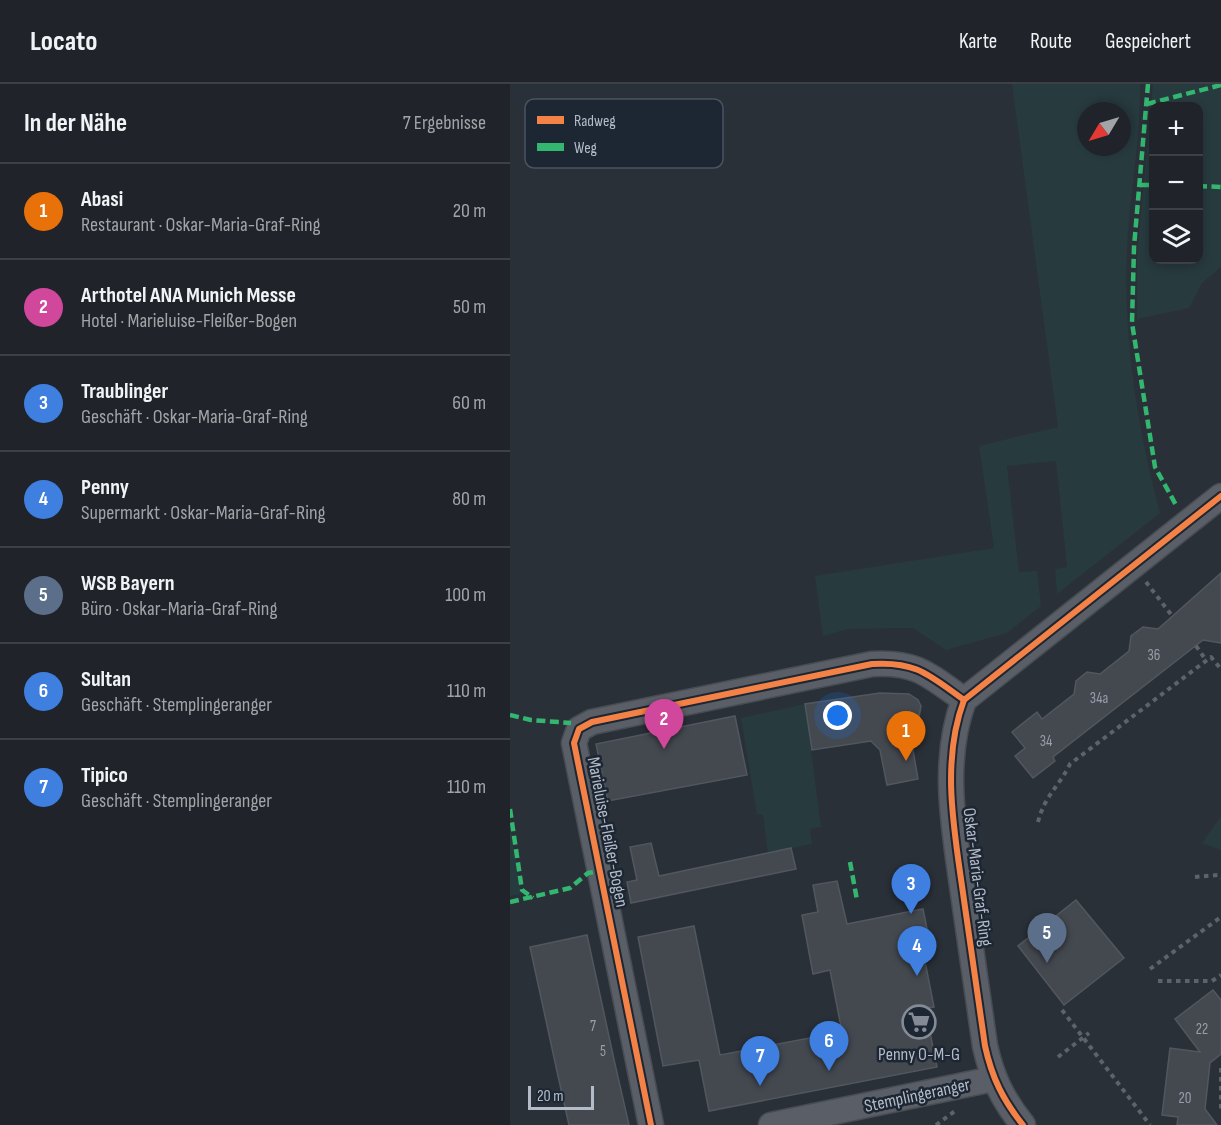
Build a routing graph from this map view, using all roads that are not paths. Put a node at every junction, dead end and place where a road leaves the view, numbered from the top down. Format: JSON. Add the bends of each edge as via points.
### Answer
{"nodes":[{"id":1,"x":1221,"y":496,"type":"edge"},
{"id":2,"x":964,"y":700,"type":"junction"},
{"id":3,"x":993,"y":1079,"type":"junction"},
{"id":4,"x":651,"y":1125,"type":"edge"},
{"id":5,"x":771,"y":1125,"type":"edge"},
{"id":6,"x":1023,"y":1125,"type":"edge"}],
"edges":[{"from":1,"to":2,"type":"street"},
{"from":2,"to":3,"type":"street","name":"Oskar-Maria-Graf-Ring","via":[[950,756],[954,818]]},
{"from":2,"to":4,"type":"street","name":"Marieluise-Fleißer-Bogen","via":[[920,669],[894,663],[872,664],[592,722],[579,729],[574,743]]},
{"from":3,"to":5,"type":"street","name":"Stemplingeranger"},
{"from":3,"to":6,"type":"street","name":"Oskar-Maria-Graf-Ring"}]}
